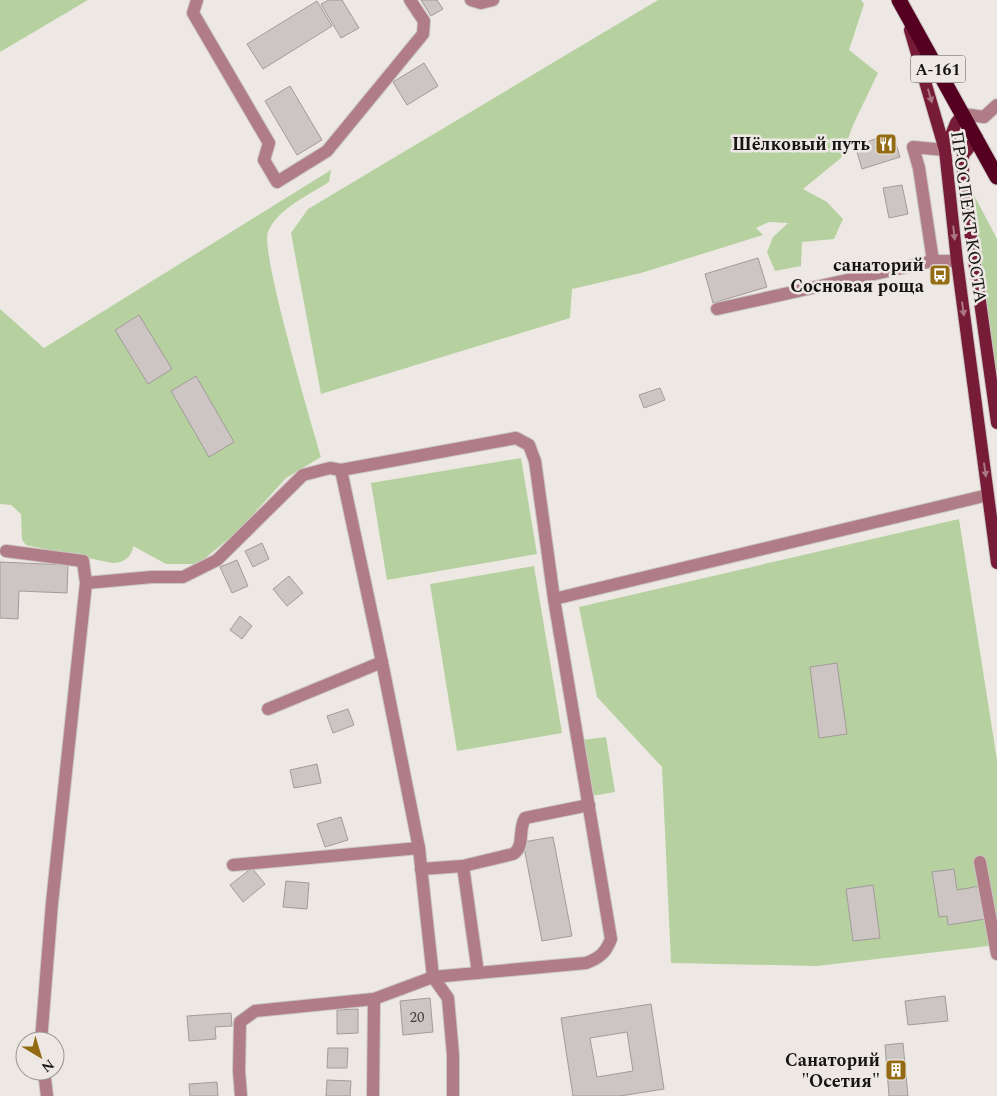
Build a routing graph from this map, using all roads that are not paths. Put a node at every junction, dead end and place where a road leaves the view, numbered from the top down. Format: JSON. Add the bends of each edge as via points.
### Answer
{"nodes":[{"id":1,"x":197,"y":0,"type":"edge"},
{"id":2,"x":410,"y":0,"type":"edge"},
{"id":3,"x":471,"y":0,"type":"edge"},
{"id":4,"x":493,"y":0,"type":"edge"},
{"id":5,"x":898,"y":0,"type":"edge"},
{"id":6,"x":997,"y":105,"type":"edge"},
{"id":7,"x":963,"y":114,"type":"junction"},
{"id":8,"x":977,"y":138,"type":"junction"},
{"id":9,"x":946,"y":150,"type":"junction"},
{"id":10,"x":997,"y":177,"type":"edge"},
{"id":11,"x":975,"y":258,"type":"junction"},
{"id":12,"x":933,"y":261,"type":"junction"},
{"id":13,"x":957,"y":261,"type":"junction"},
{"id":14,"x":717,"y":309,"type":"dead end"},
{"id":15,"x":997,"y":424,"type":"edge"},
{"id":16,"x":341,"y":470,"type":"junction"},
{"id":17,"x":988,"y":495,"type":"junction"},
{"id":18,"x":6,"y":551,"type":"dead end"},
{"id":19,"x":997,"y":563,"type":"edge"},
{"id":20,"x":86,"y":583,"type":"junction"},
{"id":21,"x":554,"y":599,"type":"junction"},
{"id":22,"x":382,"y":662,"type":"junction"},
{"id":23,"x":268,"y":709,"type":"dead end"},
{"id":24,"x":589,"y":805,"type":"junction"},
{"id":25,"x":419,"y":848,"type":"junction"},
{"id":26,"x":980,"y":862,"type":"dead end"},
{"id":27,"x":233,"y":865,"type":"dead end"},
{"id":28,"x":463,"y":866,"type":"junction"},
{"id":29,"x":421,"y":870,"type":"junction"},
{"id":30,"x":997,"y":954,"type":"edge"},
{"id":31,"x":478,"y":973,"type":"junction"},
{"id":32,"x":433,"y":977,"type":"junction"},
{"id":33,"x":374,"y":998,"type":"junction"},
{"id":34,"x":42,"y":1031,"type":"edge"},
{"id":35,"x":45,"y":1081,"type":"edge"},
{"id":36,"x":47,"y":1096,"type":"edge"},
{"id":37,"x":241,"y":1096,"type":"edge"},
{"id":38,"x":373,"y":1096,"type":"edge"},
{"id":39,"x":453,"y":1096,"type":"edge"}],
"edges":[{"from":1,"to":2,"type":"street","via":[[193,13],[269,143],[264,160],[278,182],[327,151],[423,34],[424,22]]},
{"from":3,"to":4,"type":"street","via":[[481,3]]},
{"from":5,"to":7,"type":"highway","number":"А-161"},
{"from":5,"to":9,"type":"main road","name":"ПРОСПЕКТ КОСТА","one_way":true,"via":[[919,56]]},
{"from":6,"to":7,"type":"street","via":[[984,117]]},
{"from":7,"to":8,"type":"highway","number":"А-161"},
{"from":7,"to":9,"type":"main road"},
{"from":8,"to":10,"type":"highway","number":"А-161"},
{"from":8,"to":11,"type":"main road","name":"ПРОСПЕКТ КОСТА","via":[[963,155],[963,180]]},
{"from":9,"to":12,"type":"street","via":[[912,142]]},
{"from":9,"to":13,"type":"main road","name":"ПРОСПЕКТ КОСТА","one_way":true},
{"from":11,"to":13,"type":"main road"},
{"from":11,"to":15,"type":"main road","name":"ПРОСПЕКТ КОСТА"},
{"from":12,"to":13,"type":"street"},
{"from":12,"to":14,"type":"street"},
{"from":13,"to":17,"type":"main road","name":"ПРОСПЕКТ КОСТА","one_way":true},
{"from":16,"to":20,"type":"street","via":[[330,468],[302,475],[217,560],[183,577]]},
{"from":16,"to":21,"type":"street","via":[[516,438],[529,445],[535,461]]},
{"from":16,"to":22,"type":"street"},
{"from":17,"to":19,"type":"main road","name":"ПРОСПЕКТ КОСТА"},
{"from":17,"to":21,"type":"street"},
{"from":18,"to":20,"type":"street","via":[[83,561]]},
{"from":20,"to":34,"type":"street"},
{"from":21,"to":24,"type":"street"},
{"from":22,"to":23,"type":"street"},
{"from":22,"to":25,"type":"street"},
{"from":24,"to":28,"type":"street","via":[[525,818],[520,825],[517,852]]},
{"from":24,"to":31,"type":"street","via":[[612,939],[607,949],[599,958],[586,963]]},
{"from":25,"to":27,"type":"street"},
{"from":25,"to":29,"type":"street"},
{"from":26,"to":30,"type":"street"},
{"from":28,"to":29,"type":"street"},
{"from":28,"to":31,"type":"street"},
{"from":29,"to":32,"type":"street"},
{"from":31,"to":32,"type":"street"},
{"from":32,"to":33,"type":"street"},
{"from":32,"to":39,"type":"street","via":[[448,998]]},
{"from":33,"to":37,"type":"street","via":[[255,1011],[240,1022]]},
{"from":33,"to":38,"type":"street"},
{"from":35,"to":36,"type":"street"}]}
